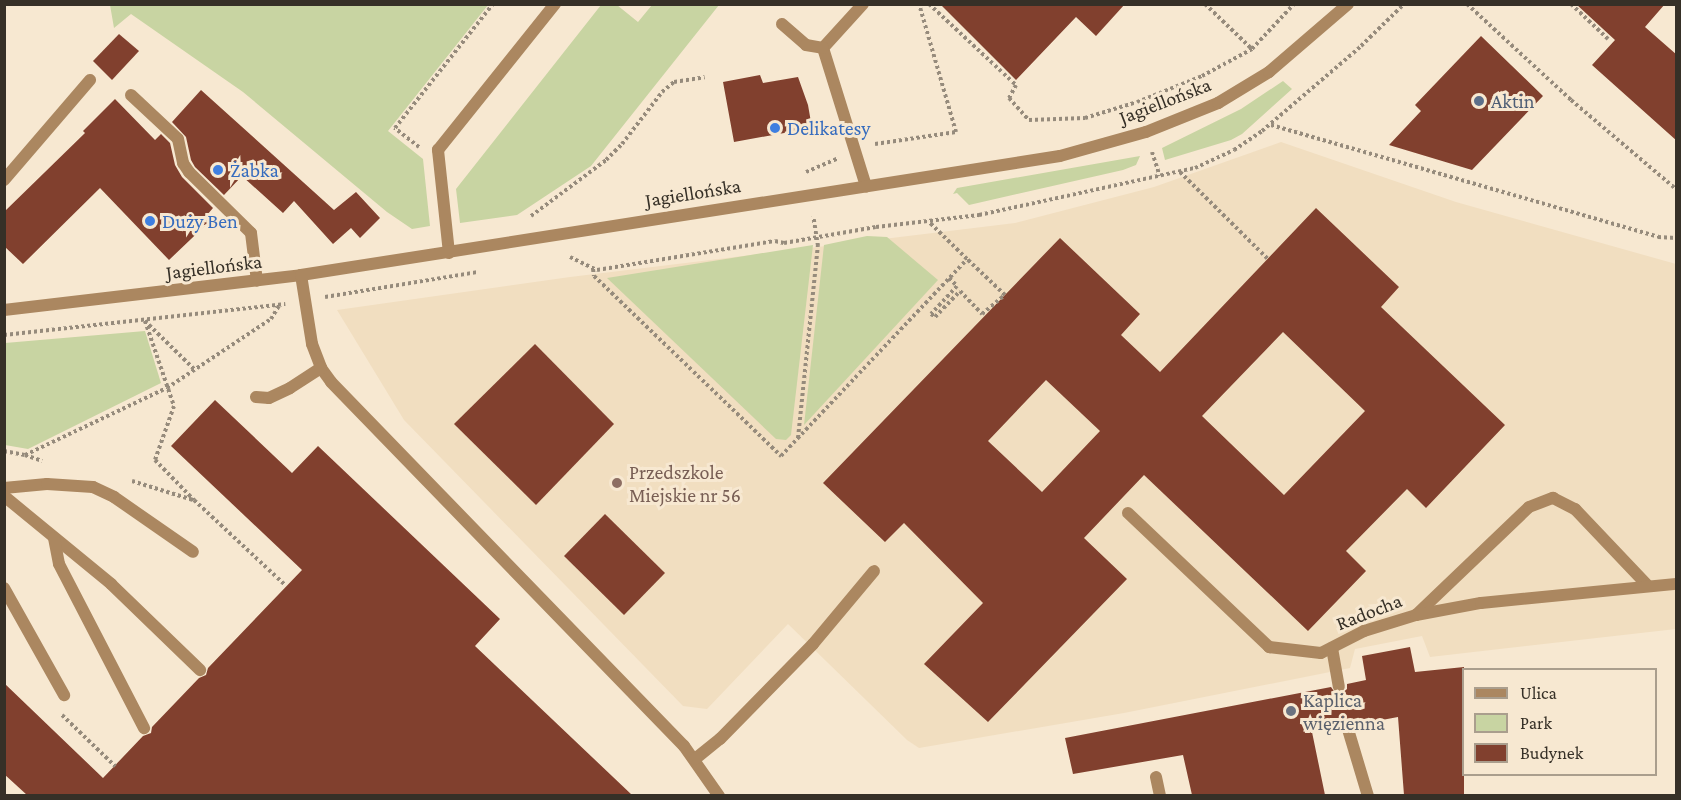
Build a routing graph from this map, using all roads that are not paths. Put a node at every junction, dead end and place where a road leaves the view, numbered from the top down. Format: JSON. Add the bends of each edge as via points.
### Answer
{"nodes":[{"id":1,"x":555,"y":4,"type":"edge"},
{"id":2,"x":863,"y":4,"type":"edge"},
{"id":3,"x":1348,"y":4,"type":"edge"},
{"id":4,"x":782,"y":24,"type":"dead end"},
{"id":5,"x":823,"y":48,"type":"junction"},
{"id":6,"x":90,"y":80,"type":"dead end"},
{"id":7,"x":131,"y":94,"type":"dead end"},
{"id":8,"x":4,"y":180,"type":"edge"},
{"id":9,"x":866,"y":186,"type":"junction"},
{"id":10,"x":449,"y":253,"type":"junction"},
{"id":11,"x":301,"y":275,"type":"junction"},
{"id":12,"x":257,"y":281,"type":"junction"},
{"id":13,"x":4,"y":310,"type":"edge"},
{"id":14,"x":321,"y":368,"type":"junction"},
{"id":15,"x":256,"y":397,"type":"dead end"},
{"id":16,"x":4,"y":488,"type":"edge"},
{"id":17,"x":4,"y":496,"type":"edge"},
{"id":18,"x":1128,"y":513,"type":"dead end"},
{"id":19,"x":54,"y":538,"type":"junction"},
{"id":20,"x":193,"y":552,"type":"dead end"},
{"id":21,"x":874,"y":572,"type":"dead end"},
{"id":22,"x":1677,"y":584,"type":"edge"},
{"id":23,"x":1648,"y":586,"type":"junction"},
{"id":24,"x":4,"y":588,"type":"edge"},
{"id":25,"x":1416,"y":615,"type":"junction"},
{"id":26,"x":1332,"y":648,"type":"junction"},
{"id":27,"x":200,"y":670,"type":"dead end"},
{"id":28,"x":1339,"y":686,"type":"dead end"},
{"id":29,"x":64,"y":695,"type":"dead end"},
{"id":30,"x":1347,"y":726,"type":"dead end"},
{"id":31,"x":144,"y":728,"type":"dead end"},
{"id":32,"x":695,"y":759,"type":"junction"},
{"id":33,"x":1156,"y":777,"type":"dead end"},
{"id":34,"x":719,"y":795,"type":"edge"},
{"id":35,"x":1160,"y":795,"type":"edge"},
{"id":36,"x":1368,"y":795,"type":"edge"}],
"edges":[{"from":1,"to":10,"type":"street","via":[[438,150]]},
{"from":2,"to":5,"type":"street"},
{"from":3,"to":9,"type":"street","name":"Jagiellońska","via":[[1269,72],[1218,103],[1155,128],[1060,156]]},
{"from":4,"to":5,"type":"street","via":[[806,45]]},
{"from":5,"to":9,"type":"street"},
{"from":6,"to":8,"type":"street"},
{"from":7,"to":12,"type":"street","via":[[178,139],[189,172],[251,233]]},
{"from":9,"to":10,"type":"street","name":"Jagiellońska"},
{"from":10,"to":11,"type":"street","name":"Jagiellońska"},
{"from":11,"to":12,"type":"street","name":"Jagiellońska"},
{"from":11,"to":14,"type":"street","via":[[312,344]]},
{"from":12,"to":13,"type":"street","name":"Jagiellońska"},
{"from":14,"to":15,"type":"street","via":[[269,398]]},
{"from":14,"to":32,"type":"street"},
{"from":16,"to":20,"type":"street","via":[[47,484],[93,487],[114,497]]},
{"from":17,"to":19,"type":"street"},
{"from":18,"to":26,"type":"street","name":"Radocha","via":[[1269,647],[1321,653]]},
{"from":19,"to":27,"type":"street","via":[[111,584]]},
{"from":19,"to":31,"type":"street","via":[[59,564]]},
{"from":21,"to":32,"type":"street","via":[[813,644],[720,739]]},
{"from":22,"to":23,"type":"street","name":"Radocha"},
{"from":23,"to":25,"type":"street","name":"Radocha","via":[[1481,603]]},
{"from":23,"to":25,"type":"street","via":[[1575,509],[1552,498],[1529,507]]},
{"from":24,"to":29,"type":"street"},
{"from":25,"to":26,"type":"street","name":"Radocha","via":[[1364,631]]},
{"from":26,"to":28,"type":"street"},
{"from":30,"to":36,"type":"street"},
{"from":32,"to":34,"type":"street"},
{"from":33,"to":35,"type":"street"}]}
